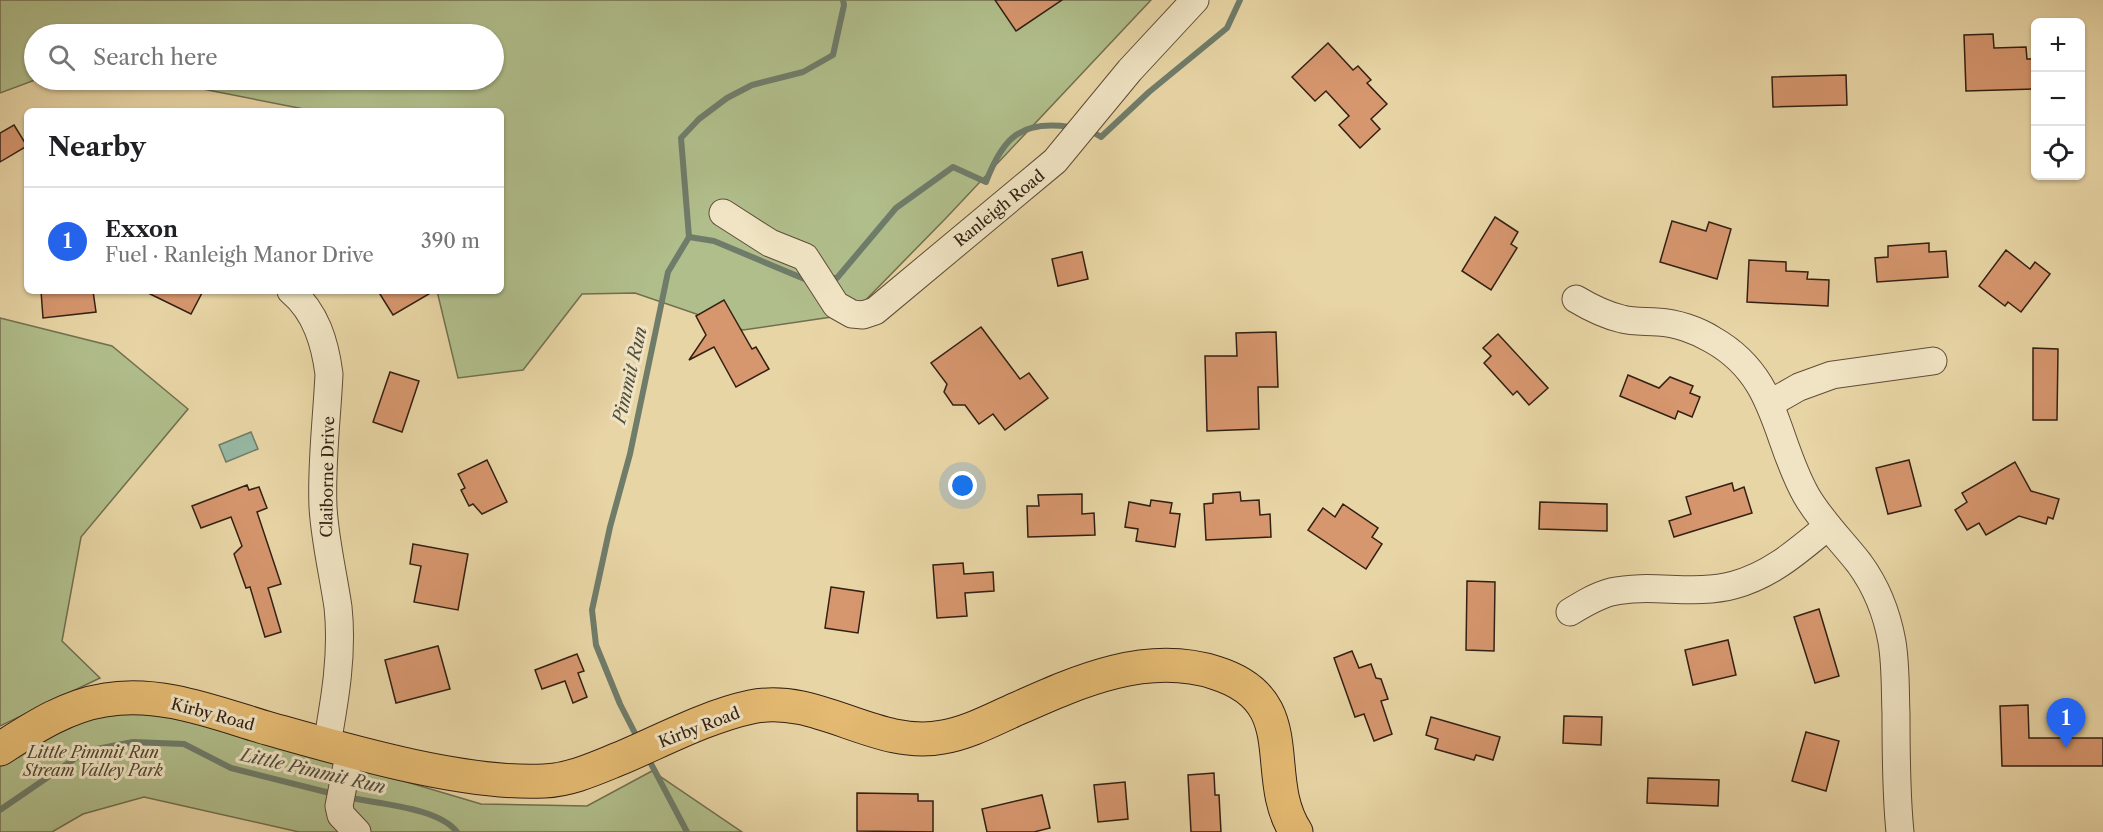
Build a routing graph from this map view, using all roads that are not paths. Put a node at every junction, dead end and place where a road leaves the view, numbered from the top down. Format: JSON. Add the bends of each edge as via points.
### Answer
{"nodes":[{"id":1,"x":1195,"y":0,"type":"edge"},
{"id":2,"x":723,"y":213,"type":"dead end"},
{"id":3,"x":294,"y":294,"type":"edge"},
{"id":4,"x":1576,"y":299,"type":"dead end"},
{"id":5,"x":1933,"y":361,"type":"dead end"},
{"id":6,"x":1771,"y":403,"type":"junction"},
{"id":7,"x":1827,"y":527,"type":"junction"},
{"id":8,"x":1570,"y":612,"type":"dead end"},
{"id":9,"x":0,"y":749,"type":"edge"},
{"id":10,"x":341,"y":753,"type":"junction"},
{"id":11,"x":357,"y":832,"type":"edge"},
{"id":12,"x":1296,"y":832,"type":"edge"},
{"id":13,"x":1900,"y":832,"type":"edge"}],
"edges":[{"from":1,"to":2,"type":"street","name":"Ranleigh Road","via":[[1130,70],[1055,161],[875,311],[852,314],[836,305],[805,257]]},
{"from":3,"to":10,"type":"street","name":"Claiborne Drive","via":[[319,331],[329,374],[323,504],[325,542],[338,607],[340,644],[335,700]]},
{"from":4,"to":6,"type":"street","via":[[1624,320],[1661,322],[1713,340],[1755,377]]},
{"from":5,"to":6,"type":"street","via":[[1832,375]]},
{"from":6,"to":7,"type":"street","via":[[1790,461]]},
{"from":7,"to":8,"type":"street","via":[[1787,560],[1734,585],[1707,590],[1611,592]]},
{"from":7,"to":13,"type":"street","via":[[1859,564],[1886,615],[1892,642]]},
{"from":9,"to":10,"type":"main road","name":"Kirby Road","via":[[61,713],[122,698],[172,702]]},
{"from":10,"to":11,"type":"street","name":"Claiborne Drive","via":[[339,806],[341,815]]},
{"from":10,"to":12,"type":"main road","name":"Kirby Road","via":[[529,781],[567,778],[734,712],[774,704],[813,709],[888,736],[929,739],[959,733],[1067,686],[1116,671],[1157,666],[1197,669],[1246,687],[1263,705],[1275,733],[1284,806]]}]}
